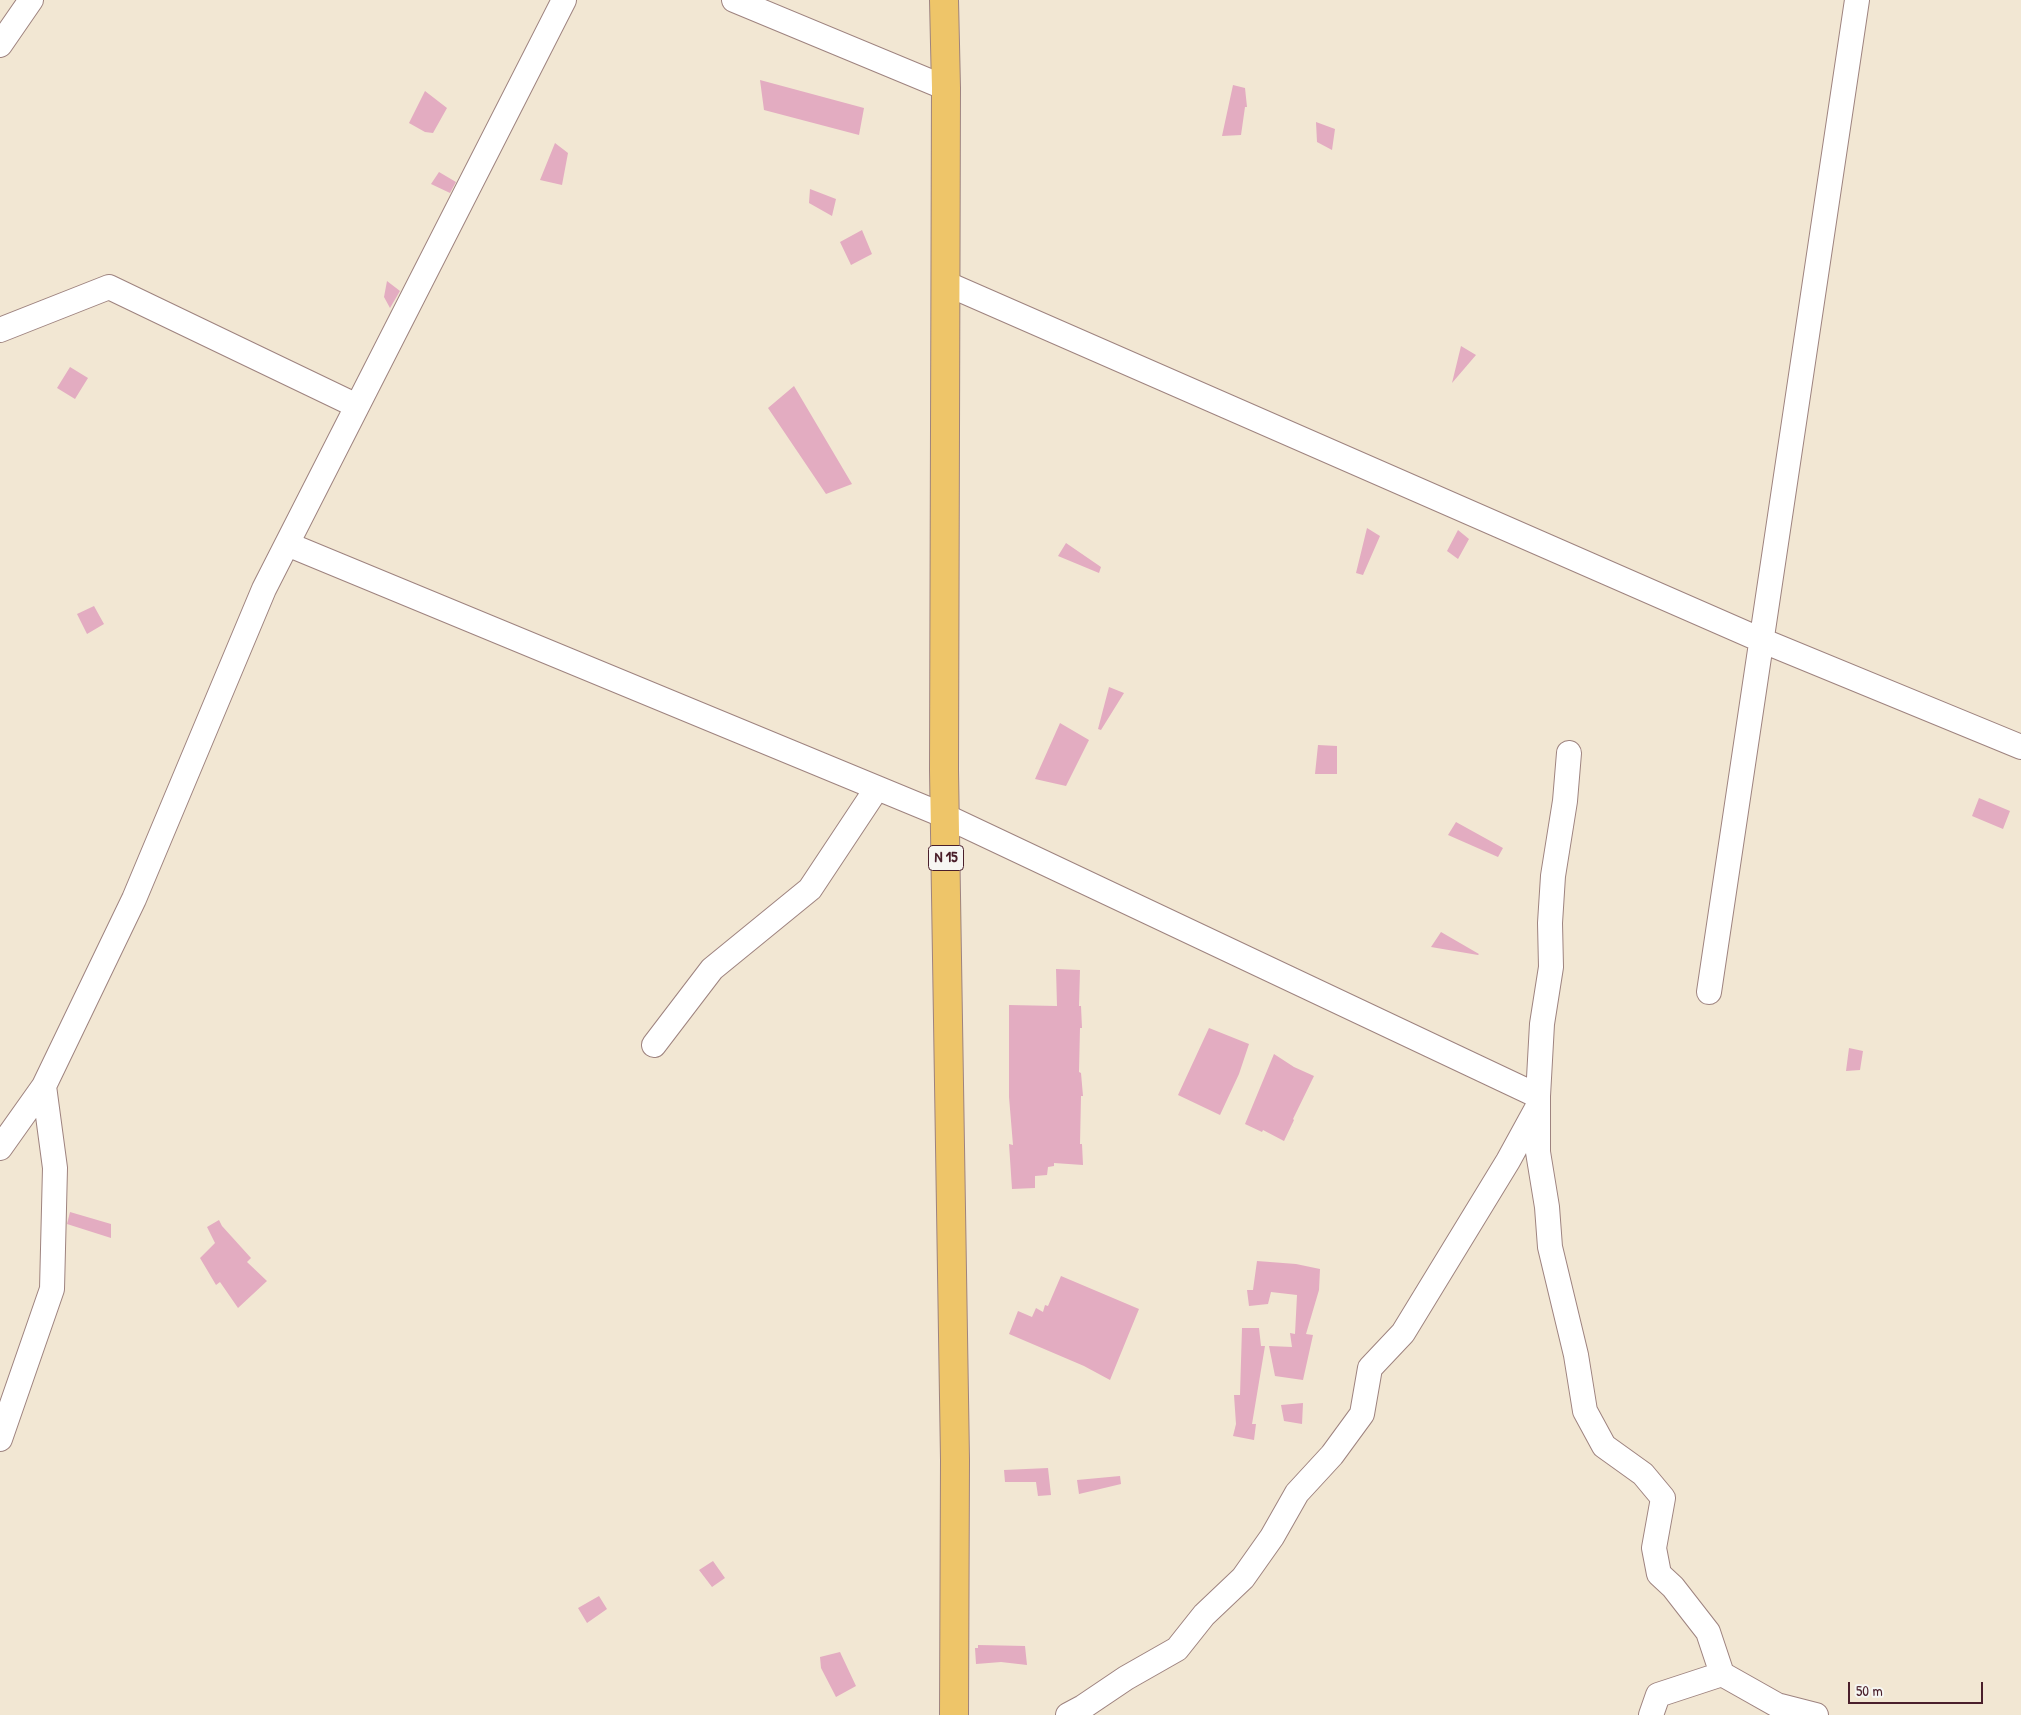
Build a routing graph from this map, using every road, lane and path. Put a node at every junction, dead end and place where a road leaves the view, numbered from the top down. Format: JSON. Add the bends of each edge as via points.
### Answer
{"nodes":[{"id":1,"x":31,"y":0,"type":"edge"},
{"id":2,"x":564,"y":0,"type":"edge"},
{"id":3,"x":734,"y":0,"type":"edge"},
{"id":4,"x":944,"y":0,"type":"edge"},
{"id":5,"x":1857,"y":0,"type":"edge"},
{"id":6,"x":0,"y":45,"type":"edge"},
{"id":7,"x":946,"y":88,"type":"junction"},
{"id":8,"x":945,"y":283,"type":"junction"},
{"id":9,"x":0,"y":330,"type":"edge"},
{"id":10,"x":357,"y":406,"type":"junction"},
{"id":11,"x":287,"y":544,"type":"junction"},
{"id":12,"x":1762,"y":640,"type":"junction"},
{"id":13,"x":2021,"y":748,"type":"edge"},
{"id":14,"x":1569,"y":753,"type":"dead end"},
{"id":15,"x":878,"y":788,"type":"junction"},
{"id":16,"x":945,"y":816,"type":"junction"},
{"id":17,"x":1709,"y":992,"type":"dead end"},
{"id":18,"x":654,"y":1045,"type":"dead end"},
{"id":19,"x":44,"y":1086,"type":"junction"},
{"id":20,"x":1538,"y":1101,"type":"junction"},
{"id":21,"x":0,"y":1148,"type":"edge"},
{"id":22,"x":0,"y":1439,"type":"edge"},
{"id":23,"x":1722,"y":1674,"type":"junction"},
{"id":24,"x":954,"y":1715,"type":"edge"},
{"id":25,"x":1068,"y":1715,"type":"edge"},
{"id":26,"x":1651,"y":1715,"type":"edge"},
{"id":27,"x":1816,"y":1715,"type":"edge"}],
"edges":[{"from":1,"to":6,"type":"street"},
{"from":2,"to":10,"type":"street"},
{"from":3,"to":7,"type":"street"},
{"from":4,"to":7,"type":"main road","number":"N 15"},
{"from":5,"to":12,"type":"street"},
{"from":7,"to":8,"type":"main road","number":"N 15"},
{"from":8,"to":12,"type":"street"},
{"from":8,"to":16,"type":"main road","number":"N 15"},
{"from":9,"to":10,"type":"street","via":[[109,286]]},
{"from":10,"to":11,"type":"street"},
{"from":11,"to":15,"type":"street"},
{"from":11,"to":19,"type":"street","via":[[260,598],[134,899]]},
{"from":12,"to":13,"type":"street"},
{"from":12,"to":17,"type":"street"},
{"from":14,"to":20,"type":"street","via":[[1553,876],[1550,967],[1542,1024]]},
{"from":15,"to":16,"type":"street"},
{"from":15,"to":18,"type":"street","via":[[810,889],[712,969]]},
{"from":16,"to":20,"type":"street"},
{"from":16,"to":24,"type":"main road","number":"N 15","via":[[955,1460]]},
{"from":19,"to":21,"type":"street"},
{"from":19,"to":22,"type":"street","via":[[55,1168],[52,1289]]},
{"from":20,"to":23,"type":"street","via":[[1538,1152],[1550,1246],[1576,1355],[1585,1411],[1604,1446],[1643,1474],[1663,1498],[1654,1548],[1659,1574],[1708,1632]]},
{"from":20,"to":25,"type":"street","via":[[1508,1161],[1403,1333],[1370,1368],[1362,1414],[1332,1456],[1298,1493],[1243,1578],[1204,1615],[1178,1649]]},
{"from":23,"to":26,"type":"street","via":[[1658,1695]]},
{"from":23,"to":27,"type":"street","via":[[1777,1705]]}]}
